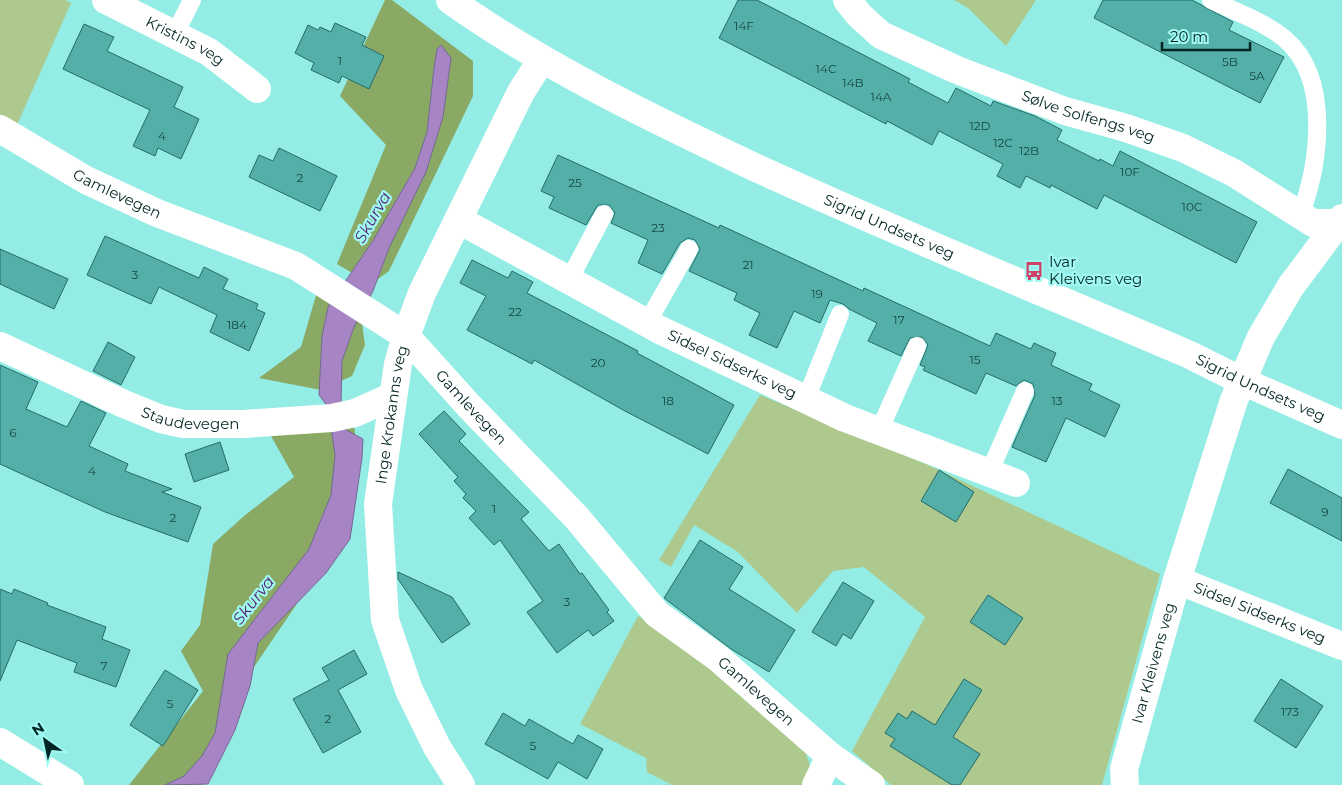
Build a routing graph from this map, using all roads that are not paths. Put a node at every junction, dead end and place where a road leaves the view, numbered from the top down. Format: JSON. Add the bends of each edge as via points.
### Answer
{"nodes":[{"id":1,"x":106,"y":0,"type":"edge"},
{"id":2,"x":192,"y":0,"type":"edge"},
{"id":3,"x":450,"y":0,"type":"edge"},
{"id":4,"x":847,"y":0,"type":"edge"},
{"id":5,"x":1211,"y":0,"type":"edge"},
{"id":6,"x":175,"y":34,"type":"junction"},
{"id":7,"x":542,"y":59,"type":"junction"},
{"id":8,"x":257,"y":89,"type":"dead end"},
{"id":9,"x":0,"y":129,"type":"edge"},
{"id":10,"x":604,"y":214,"type":"dead end"},
{"id":11,"x":1300,"y":216,"type":"junction"},
{"id":12,"x":459,"y":220,"type":"junction"},
{"id":13,"x":1339,"y":221,"type":"edge"},
{"id":14,"x":689,"y":249,"type":"dead end"},
{"id":15,"x":569,"y":280,"type":"junction"},
{"id":16,"x":840,"y":314,"type":"dead end"},
{"id":17,"x":648,"y":323,"type":"junction"},
{"id":18,"x":406,"y":336,"type":"junction"},
{"id":19,"x":0,"y":346,"type":"edge"},
{"id":20,"x":917,"y":346,"type":"dead end"},
{"id":21,"x":1242,"y":381,"type":"junction"},
{"id":22,"x":1025,"y":391,"type":"dead end"},
{"id":23,"x":393,"y":396,"type":"junction"},
{"id":24,"x":806,"y":399,"type":"junction"},
{"id":25,"x":1342,"y":425,"type":"edge"},
{"id":26,"x":879,"y":431,"type":"junction"},
{"id":27,"x":989,"y":473,"type":"junction"},
{"id":28,"x":1016,"y":483,"type":"dead end"},
{"id":29,"x":1177,"y":580,"type":"junction"},
{"id":30,"x":1342,"y":646,"type":"edge"},
{"id":31,"x":0,"y":742,"type":"edge"},
{"id":32,"x":830,"y":756,"type":"junction"},
{"id":33,"x":70,"y":785,"type":"edge"},
{"id":34,"x":461,"y":785,"type":"edge"},
{"id":35,"x":816,"y":785,"type":"edge"},
{"id":36,"x":871,"y":785,"type":"edge"},
{"id":37,"x":1125,"y":785,"type":"edge"}],
"edges":[{"from":1,"to":6,"type":"street","name":"Kristins veg"},
{"from":2,"to":6,"type":"lane"},
{"from":3,"to":7,"type":"street","name":"Sigrid Undsets veg"},
{"from":4,"to":11,"type":"street","name":"Sølve Solfengs veg","via":[[881,35],[957,70],[1065,111],[1183,148],[1234,173]]},
{"from":5,"to":11,"type":"lane","via":[[1266,26],[1286,40],[1303,62],[1318,116],[1317,153],[1309,193]]},
{"from":6,"to":8,"type":"street","name":"Kristins veg","via":[[209,52]]},
{"from":7,"to":12,"type":"street","name":"Inge Krokanns veg","via":[[521,92]]},
{"from":7,"to":21,"type":"street","name":"Sigrid Undsets veg","via":[[674,129],[815,195],[1190,355]]},
{"from":9,"to":18,"type":"street","name":"Gamlevegen","via":[[86,180],[157,213],[296,266]]},
{"from":10,"to":15,"type":"lane"},
{"from":11,"to":13,"type":"street","name":"Sølve Solfengs veg","via":[[1312,223]]},
{"from":12,"to":15,"type":"street","name":"Sidsel Sidserks veg"},
{"from":12,"to":18,"type":"street","name":"Inge Krokanns veg","via":[[422,294]]},
{"from":13,"to":21,"type":"street","name":"Ivar Kleivens veg","via":[[1276,311],[1261,336]]},
{"from":14,"to":17,"type":"lane"},
{"from":15,"to":17,"type":"street","name":"Sidsel Sidserks veg"},
{"from":16,"to":24,"type":"lane"},
{"from":17,"to":24,"type":"street","name":"Sidsel Sidserks veg"},
{"from":18,"to":23,"type":"street","name":"Inge Krokanns veg"},
{"from":18,"to":32,"type":"street","name":"Gamlevegen","via":[[577,518],[656,614],[718,658]]},
{"from":19,"to":23,"type":"street","name":"Staudevegen","via":[[124,404],[183,424],[332,418],[355,413]]},
{"from":20,"to":26,"type":"lane"},
{"from":21,"to":25,"type":"street","name":"Sigrid Undsets veg"},
{"from":21,"to":29,"type":"street","name":"Ivar Kleivens veg"},
{"from":22,"to":27,"type":"lane"},
{"from":23,"to":34,"type":"street","name":"Inge Krokanns veg","via":[[378,504],[386,620],[409,690],[437,748]]},
{"from":24,"to":26,"type":"street","name":"Sidsel Sidserks veg"},
{"from":26,"to":27,"type":"street","name":"Sidsel Sidserks veg"},
{"from":27,"to":28,"type":"street","name":"Sidsel Sidserks veg"},
{"from":29,"to":30,"type":"street","name":"Sidsel Sidserks veg"},
{"from":29,"to":37,"type":"street","name":"Ivar Kleivens veg","via":[[1124,769]]},
{"from":31,"to":33,"type":"street"},
{"from":32,"to":35,"type":"street"},
{"from":32,"to":36,"type":"street","name":"Gamlevegen"}]}
